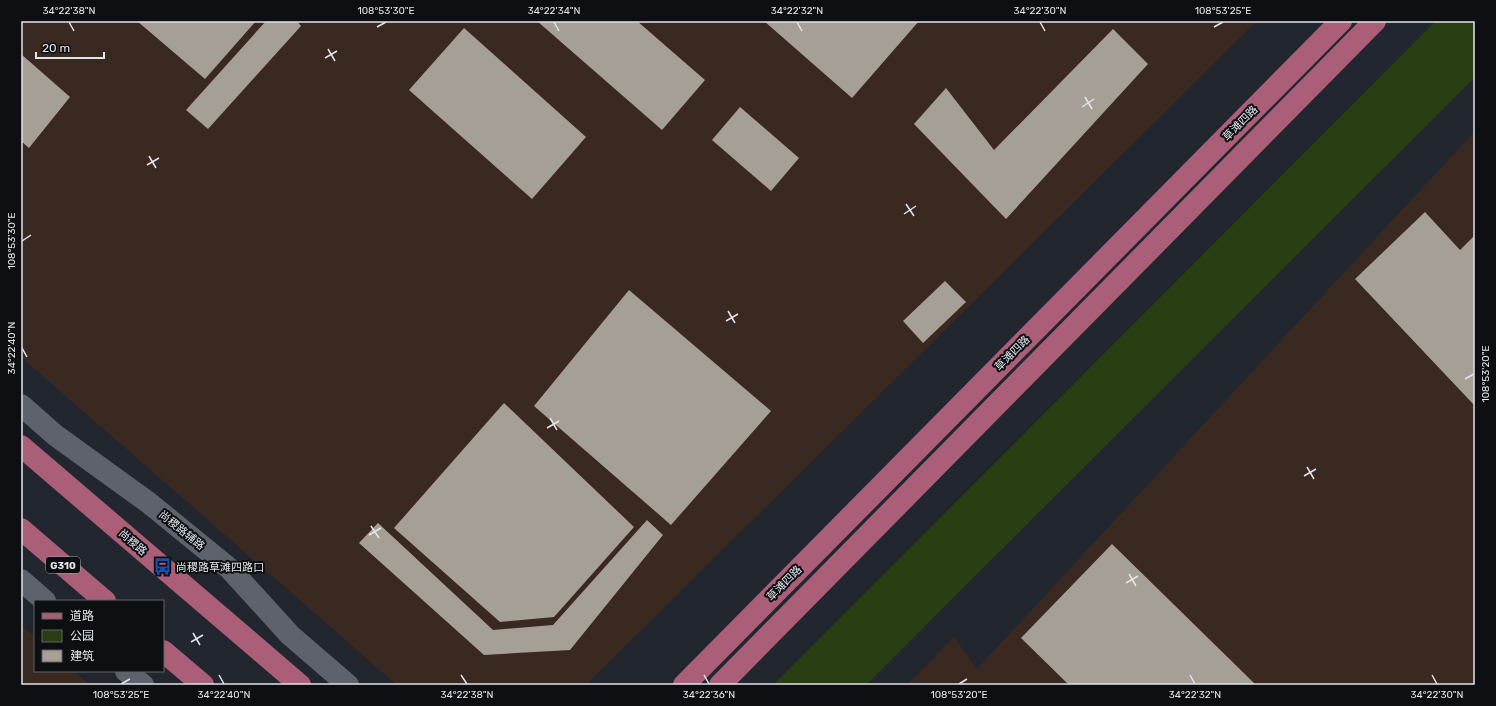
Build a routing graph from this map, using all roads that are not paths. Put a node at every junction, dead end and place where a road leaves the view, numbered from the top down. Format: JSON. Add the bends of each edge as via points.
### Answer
{"nodes":[{"id":1,"x":1341,"y":21,"type":"edge"},
{"id":2,"x":1375,"y":21,"type":"edge"},
{"id":3,"x":21,"y":406,"type":"edge"},
{"id":4,"x":21,"y":446,"type":"edge"},
{"id":5,"x":21,"y":529,"type":"edge"},
{"id":6,"x":21,"y":580,"type":"edge"},
{"id":7,"x":44,"y":600,"type":"edge"},
{"id":8,"x":104,"y":600,"type":"edge"},
{"id":9,"x":164,"y":652,"type":"edge"},
{"id":10,"x":127,"y":672,"type":"edge"},
{"id":11,"x":143,"y":685,"type":"edge"},
{"id":12,"x":203,"y":685,"type":"edge"},
{"id":13,"x":300,"y":685,"type":"edge"},
{"id":14,"x":348,"y":685,"type":"edge"},
{"id":15,"x":684,"y":685,"type":"edge"},
{"id":16,"x":720,"y":685,"type":"edge"}],
"edges":[{"from":1,"to":15,"type":"main road","name":"草滩四路"},
{"from":2,"to":16,"type":"main road"},
{"from":3,"to":14,"type":"street","name":"尚稷路辅路","via":[[55,435],[149,503],[230,569],[290,635]]},
{"from":4,"to":13,"type":"main road","name":"尚稷路"},
{"from":5,"to":8,"type":"main road","number":"G310"},
{"from":6,"to":7,"type":"street"},
{"from":9,"to":12,"type":"main road"},
{"from":10,"to":11,"type":"street"}]}
